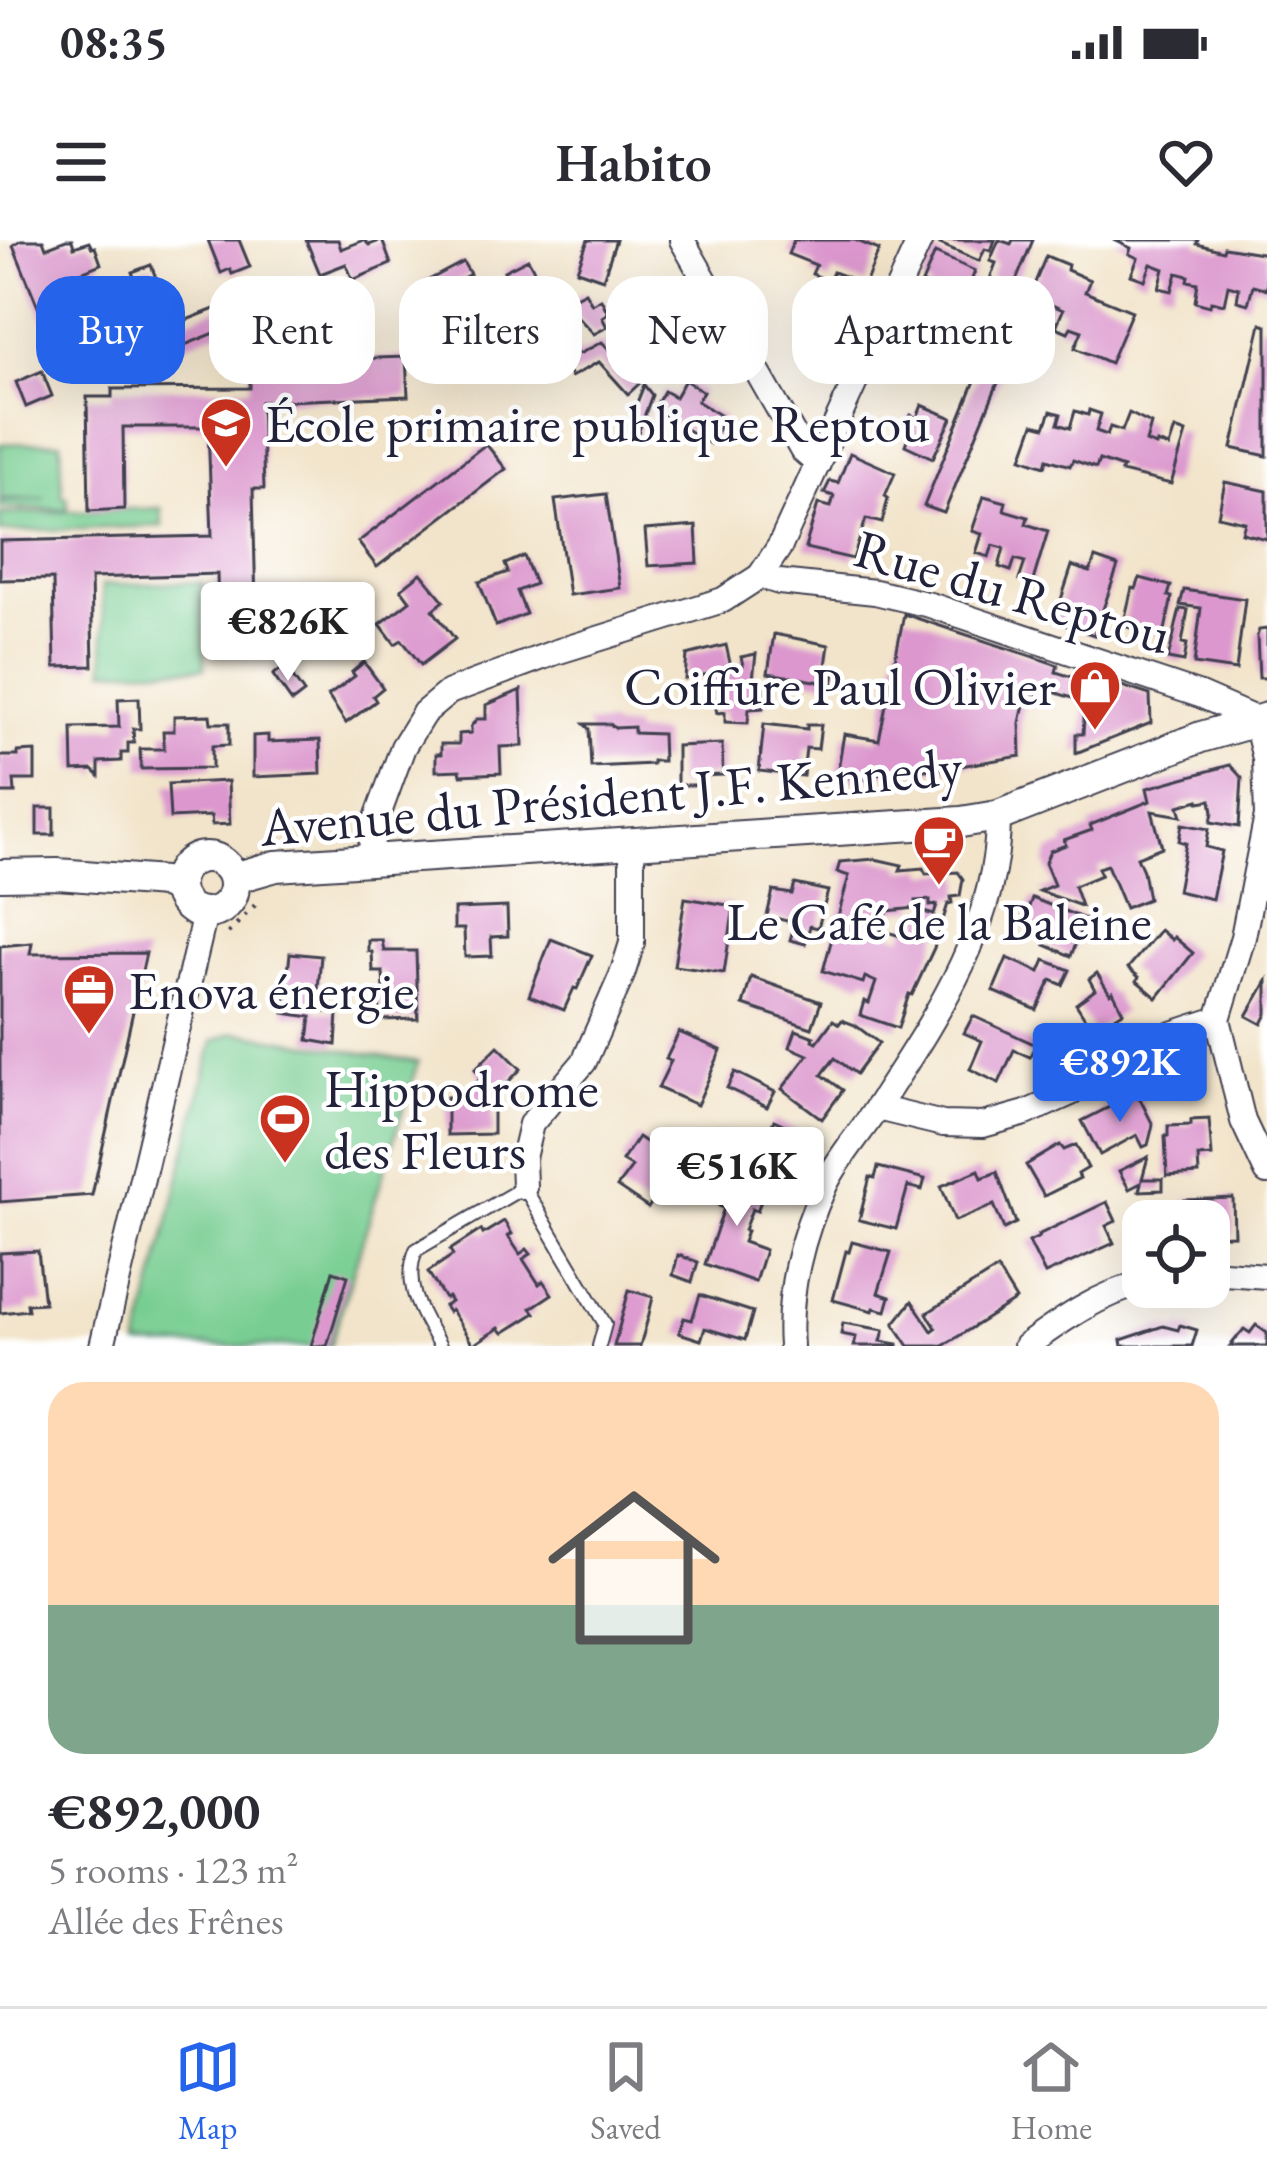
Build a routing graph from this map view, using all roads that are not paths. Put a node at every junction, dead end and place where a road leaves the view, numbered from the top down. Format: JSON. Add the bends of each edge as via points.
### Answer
{"nodes":[{"id":1,"x":682,"y":240,"type":"edge"},
{"id":2,"x":920,"y":240,"type":"edge"},
{"id":3,"x":818,"y":464,"type":"junction"},
{"id":4,"x":760,"y":576,"type":"junction"},
{"id":5,"x":1261,"y":718,"type":"edge"},
{"id":6,"x":998,"y":815,"type":"junction"},
{"id":7,"x":632,"y":843,"type":"junction"},
{"id":8,"x":371,"y":860,"type":"junction"},
{"id":9,"x":0,"y":875,"type":"edge"},
{"id":10,"x":234,"y":878,"type":"junction"},
{"id":11,"x":178,"y":888,"type":"junction"},
{"id":12,"x":205,"y":914,"type":"junction"},
{"id":13,"x":1243,"y":937,"type":"junction"},
{"id":14,"x":1267,"y":948,"type":"edge"},
{"id":15,"x":1218,"y":1018,"type":"junction"},
{"id":16,"x":877,"y":1108,"type":"junction"},
{"id":17,"x":1267,"y":1172,"type":"edge"},
{"id":18,"x":524,"y":1187,"type":"junction"},
{"id":19,"x":1230,"y":1273,"type":"edge"},
{"id":20,"x":1267,"y":1276,"type":"edge"},
{"id":21,"x":1122,"y":1289,"type":"edge"},
{"id":22,"x":102,"y":1346,"type":"edge"},
{"id":23,"x":440,"y":1346,"type":"edge"},
{"id":24,"x":599,"y":1346,"type":"edge"},
{"id":25,"x":791,"y":1346,"type":"edge"},
{"id":26,"x":1026,"y":1346,"type":"edge"}],
"edges":[{"from":1,"to":3,"type":"street","via":[[802,450]]},
{"from":2,"to":3,"type":"street"},
{"from":3,"to":4,"type":"street"},
{"from":4,"to":5,"type":"street","name":"Rue du Reptou","via":[[930,605]]},
{"from":4,"to":8,"type":"street","via":[[723,600],[449,692],[403,747],[372,832]]},
{"from":5,"to":6,"type":"street","name":"Avenue du Président J.F. Kennedy"},
{"from":5,"to":13,"type":"street","via":[[1267,816]]},
{"from":6,"to":7,"type":"street","name":"Avenue du Président J.F. Kennedy"},
{"from":6,"to":16,"type":"street","via":[[969,953]]},
{"from":7,"to":8,"type":"street","name":"Avenue du Président J.F. Kennedy"},
{"from":7,"to":18,"type":"street","via":[[632,943],[622,975],[584,1062],[531,1124]]},
{"from":8,"to":10,"type":"street","name":"Avenue du Président J.F. Kennedy","via":[[276,866]]},
{"from":9,"to":11,"type":"street"},
{"from":10,"to":11,"type":"street","name":"Avenue du Président J.F. Kennedy","via":[[215,858],[196,858]]},
{"from":10,"to":12,"type":"street","name":"Avenue du Président J.F. Kennedy","via":[[228,903]]},
{"from":11,"to":12,"type":"street","name":"Avenue du Président J.F. Kennedy","via":[[187,906]]},
{"from":12,"to":22,"type":"street"},
{"from":13,"to":14,"type":"street"},
{"from":13,"to":15,"type":"street"},
{"from":15,"to":16,"type":"street","via":[[1142,1046],[1071,1093],[983,1125]]},
{"from":15,"to":17,"type":"street","via":[[1243,1121]]},
{"from":16,"to":25,"type":"street","via":[[826,1183],[805,1239]]},
{"from":18,"to":23,"type":"lane","via":[[416,1250],[409,1267],[418,1309]]},
{"from":18,"to":24,"type":"lane","via":[[605,1324]]},
{"from":19,"to":20,"type":"street"},
{"from":21,"to":26,"type":"street"}]}
